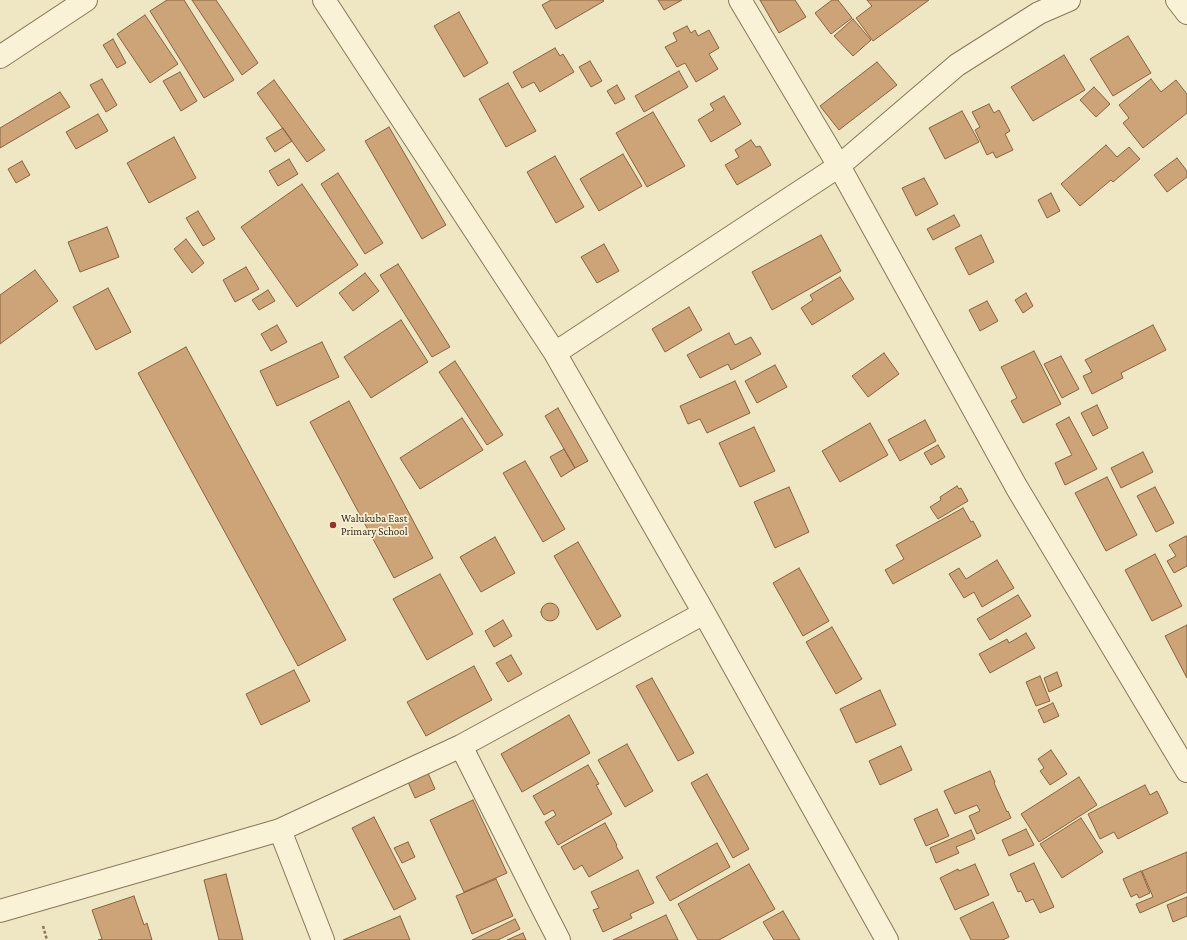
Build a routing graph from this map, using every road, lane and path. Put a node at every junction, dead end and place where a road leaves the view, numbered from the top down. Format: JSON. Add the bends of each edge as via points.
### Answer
{"nodes":[{"id":1,"x":86,"y":0,"type":"edge"},
{"id":2,"x":324,"y":0,"type":"edge"},
{"id":3,"x":740,"y":0,"type":"edge"},
{"id":4,"x":1069,"y":0,"type":"edge"},
{"id":5,"x":1177,"y":0,"type":"edge"},
{"id":6,"x":1187,"y":13,"type":"edge"},
{"id":7,"x":0,"y":57,"type":"edge"},
{"id":8,"x":839,"y":166,"type":"junction"},
{"id":9,"x":555,"y":353,"type":"junction"},
{"id":10,"x":704,"y":613,"type":"junction"},
{"id":11,"x":461,"y":746,"type":"junction"},
{"id":12,"x":1187,"y":771,"type":"edge"},
{"id":13,"x":280,"y":830,"type":"junction"},
{"id":14,"x":0,"y":911,"type":"edge"},
{"id":15,"x":323,"y":940,"type":"edge"},
{"id":16,"x":559,"y":940,"type":"edge"},
{"id":17,"x":886,"y":940,"type":"edge"}],
"edges":[{"from":1,"to":7,"type":"street"},
{"from":2,"to":9,"type":"street"},
{"from":3,"to":8,"type":"street"},
{"from":4,"to":8,"type":"street","via":[[1039,13],[957,65]]},
{"from":5,"to":6,"type":"street"},
{"from":8,"to":9,"type":"street"},
{"from":8,"to":12,"type":"street","via":[[1017,488]]},
{"from":9,"to":10,"type":"street"},
{"from":10,"to":11,"type":"street"},
{"from":10,"to":17,"type":"street"},
{"from":11,"to":13,"type":"street"},
{"from":11,"to":16,"type":"street"},
{"from":13,"to":14,"type":"street"},
{"from":13,"to":15,"type":"street"}]}
